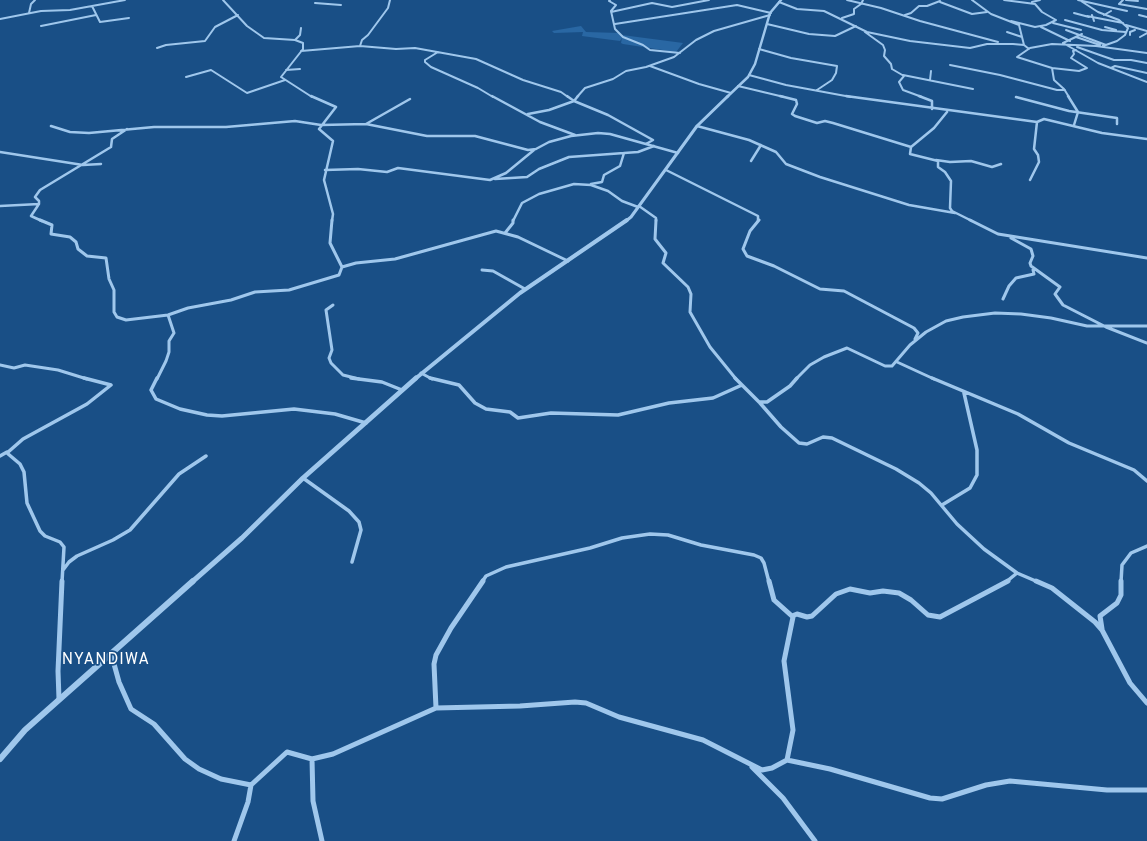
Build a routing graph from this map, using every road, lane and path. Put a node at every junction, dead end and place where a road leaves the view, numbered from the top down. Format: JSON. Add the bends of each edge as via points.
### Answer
{"nodes":[{"id":1,"x":35,"y":0,"type":"edge"},
{"id":2,"x":125,"y":0,"type":"edge"},
{"id":3,"x":223,"y":0,"type":"edge"},
{"id":4,"x":318,"y":0,"type":"edge"},
{"id":5,"x":390,"y":0,"type":"edge"},
{"id":6,"x":610,"y":0,"type":"edge"},
{"id":7,"x":709,"y":0,"type":"edge"},
{"id":8,"x":847,"y":0,"type":"edge"},
{"id":9,"x":863,"y":0,"type":"edge"},
{"id":10,"x":973,"y":0,"type":"edge"},
{"id":11,"x":979,"y":0,"type":"edge"},
{"id":12,"x":1004,"y":0,"type":"edge"},
{"id":13,"x":1040,"y":0,"type":"edge"},
{"id":14,"x":1079,"y":0,"type":"edge"},
{"id":15,"x":1123,"y":0,"type":"edge"},
{"id":16,"x":1126,"y":0,"type":"edge"},
{"id":17,"x":780,"y":1,"type":"edge"},
{"id":18,"x":939,"y":1,"type":"edge"},
{"id":19,"x":1030,"y":2,"type":"junction"},
{"id":20,"x":1138,"y":2,"type":"dead end"},
{"id":21,"x":341,"y":4,"type":"dead end"},
{"id":22,"x":861,"y":4,"type":"junction"},
{"id":23,"x":92,"y":6,"type":"junction"},
{"id":24,"x":1147,"y":9,"type":"edge"},
{"id":25,"x":1111,"y":11,"type":"dead end"},
{"id":26,"x":1127,"y":11,"type":"dead end"},
{"id":27,"x":611,"y":12,"type":"junction"},
{"id":28,"x":988,"y":12,"type":"junction"},
{"id":29,"x":28,"y":13,"type":"junction"},
{"id":30,"x":1074,"y":13,"type":"dead end"},
{"id":31,"x":1099,"y":13,"type":"junction"},
{"id":32,"x":770,"y":14,"type":"junction"},
{"id":33,"x":96,"y":15,"type":"junction"},
{"id":34,"x":238,"y":15,"type":"junction"},
{"id":35,"x":1104,"y":15,"type":"junction"},
{"id":36,"x":1138,"y":15,"type":"dead end"},
{"id":37,"x":904,"y":16,"type":"junction"},
{"id":38,"x":1093,"y":17,"type":"junction"},
{"id":39,"x":1147,"y":17,"type":"edge"},
{"id":40,"x":129,"y":18,"type":"dead end"},
{"id":41,"x":842,"y":18,"type":"junction"},
{"id":42,"x":0,"y":19,"type":"edge"},
{"id":43,"x":1065,"y":20,"type":"dead end"},
{"id":44,"x":1011,"y":21,"type":"junction"},
{"id":45,"x":1094,"y":21,"type":"dead end"},
{"id":46,"x":1053,"y":22,"type":"junction"},
{"id":47,"x":615,"y":24,"type":"junction"},
{"id":48,"x":767,"y":24,"type":"junction"},
{"id":49,"x":1123,"y":24,"type":"junction"},
{"id":50,"x":1047,"y":25,"type":"junction"},
{"id":51,"x":41,"y":26,"type":"dead end"},
{"id":52,"x":856,"y":26,"type":"junction"},
{"id":53,"x":1040,"y":26,"type":"junction"},
{"id":54,"x":1053,"y":26,"type":"dead end"},
{"id":55,"x":301,"y":28,"type":"dead end"},
{"id":56,"x":1105,"y":28,"type":"dead end"},
{"id":57,"x":1066,"y":30,"type":"dead end"},
{"id":58,"x":1081,"y":30,"type":"dead end"},
{"id":59,"x":1128,"y":30,"type":"junction"},
{"id":60,"x":865,"y":31,"type":"junction"},
{"id":61,"x":1006,"y":32,"type":"dead end"},
{"id":62,"x":1125,"y":32,"type":"junction"},
{"id":63,"x":1147,"y":32,"type":"edge"},
{"id":64,"x":1082,"y":34,"type":"junction"},
{"id":65,"x":1130,"y":35,"type":"dead end"},
{"id":66,"x":1067,"y":36,"type":"dead end"},
{"id":67,"x":1022,"y":37,"type":"junction"},
{"id":68,"x":1074,"y":37,"type":"junction"},
{"id":69,"x":1140,"y":37,"type":"dead end"},
{"id":70,"x":295,"y":40,"type":"junction"},
{"id":71,"x":1070,"y":41,"type":"junction"},
{"id":72,"x":1095,"y":43,"type":"junction"},
{"id":73,"x":1002,"y":44,"type":"junction"},
{"id":74,"x":1032,"y":44,"type":"dead end"},
{"id":75,"x":1024,"y":45,"type":"junction"},
{"id":76,"x":1064,"y":45,"type":"junction"},
{"id":77,"x":1069,"y":45,"type":"junction"},
{"id":78,"x":1107,"y":45,"type":"junction"},
{"id":79,"x":360,"y":46,"type":"junction"},
{"id":80,"x":1102,"y":46,"type":"junction"},
{"id":81,"x":1034,"y":47,"type":"junction"},
{"id":82,"x":157,"y":48,"type":"dead end"},
{"id":83,"x":1126,"y":48,"type":"dead end"},
{"id":84,"x":759,"y":49,"type":"junction"},
{"id":85,"x":1029,"y":49,"type":"junction"},
{"id":86,"x":1076,"y":50,"type":"junction"},
{"id":87,"x":300,"y":52,"type":"junction"},
{"id":88,"x":439,"y":52,"type":"junction"},
{"id":89,"x":680,"y":53,"type":"junction"},
{"id":90,"x":1147,"y":53,"type":"edge"},
{"id":91,"x":1147,"y":63,"type":"edge"},
{"id":92,"x":950,"y":65,"type":"dead end"},
{"id":93,"x":650,"y":66,"type":"junction"},
{"id":94,"x":1052,"y":68,"type":"junction"},
{"id":95,"x":1111,"y":68,"type":"junction"},
{"id":96,"x":300,"y":69,"type":"dead end"},
{"id":97,"x":286,"y":70,"type":"junction"},
{"id":98,"x":931,"y":71,"type":"dead end"},
{"id":99,"x":1147,"y":73,"type":"edge"},
{"id":100,"x":749,"y":75,"type":"junction"},
{"id":101,"x":901,"y":75,"type":"junction"},
{"id":102,"x":186,"y":77,"type":"dead end"},
{"id":103,"x":285,"y":80,"type":"junction"},
{"id":104,"x":930,"y":80,"type":"junction"},
{"id":105,"x":1147,"y":82,"type":"edge"},
{"id":106,"x":738,"y":86,"type":"junction"},
{"id":107,"x":973,"y":89,"type":"dead end"},
{"id":108,"x":817,"y":90,"type":"junction"},
{"id":109,"x":1065,"y":90,"type":"junction"},
{"id":110,"x":731,"y":93,"type":"junction"},
{"id":111,"x":1016,"y":97,"type":"dead end"},
{"id":112,"x":410,"y":99,"type":"dead end"},
{"id":113,"x":574,"y":100,"type":"junction"},
{"id":114,"x":933,"y":110,"type":"junction"},
{"id":115,"x":947,"y":112,"type":"junction"},
{"id":116,"x":1078,"y":112,"type":"junction"},
{"id":117,"x":528,"y":114,"type":"junction"},
{"id":118,"x":1037,"y":122,"type":"junction"},
{"id":119,"x":366,"y":124,"type":"junction"},
{"id":120,"x":1117,"y":124,"type":"dead end"},
{"id":121,"x":321,"y":125,"type":"junction"},
{"id":122,"x":1074,"y":125,"type":"junction"},
{"id":123,"x":51,"y":126,"type":"dead end"},
{"id":124,"x":697,"y":126,"type":"junction"},
{"id":125,"x":129,"y":129,"type":"junction"},
{"id":126,"x":576,"y":135,"type":"junction"},
{"id":127,"x":1147,"y":139,"type":"edge"},
{"id":128,"x":646,"y":144,"type":"junction"},
{"id":129,"x":761,"y":145,"type":"junction"},
{"id":130,"x":654,"y":146,"type":"junction"},
{"id":131,"x":911,"y":147,"type":"junction"},
{"id":132,"x":536,"y":149,"type":"junction"},
{"id":133,"x":0,"y":152,"type":"edge"},
{"id":134,"x":678,"y":152,"type":"junction"},
{"id":135,"x":624,"y":153,"type":"junction"},
{"id":136,"x":934,"y":159,"type":"junction"},
{"id":137,"x":751,"y":161,"type":"dead end"},
{"id":138,"x":101,"y":164,"type":"dead end"},
{"id":139,"x":1001,"y":164,"type":"dead end"},
{"id":140,"x":82,"y":165,"type":"junction"},
{"id":141,"x":325,"y":170,"type":"junction"},
{"id":142,"x":666,"y":170,"type":"junction"},
{"id":143,"x":490,"y":180,"type":"junction"},
{"id":144,"x":1030,"y":180,"type":"dead end"},
{"id":145,"x":590,"y":184,"type":"junction"},
{"id":146,"x":39,"y":204,"type":"junction"},
{"id":147,"x":0,"y":206,"type":"edge"},
{"id":148,"x":639,"y":207,"type":"junction"},
{"id":149,"x":956,"y":213,"type":"junction"},
{"id":150,"x":505,"y":233,"type":"junction"},
{"id":151,"x":1002,"y":235,"type":"junction"},
{"id":152,"x":1026,"y":238,"type":"junction"},
{"id":153,"x":1019,"y":241,"type":"junction"},
{"id":154,"x":1147,"y":258,"type":"edge"},
{"id":155,"x":568,"y":261,"type":"junction"},
{"id":156,"x":342,"y":266,"type":"junction"},
{"id":157,"x":482,"y":270,"type":"dead end"},
{"id":158,"x":1034,"y":270,"type":"junction"},
{"id":159,"x":525,"y":289,"type":"junction"},
{"id":160,"x":1003,"y":299,"type":"dead end"},
{"id":161,"x":333,"y":305,"type":"dead end"},
{"id":162,"x":168,"y":315,"type":"junction"},
{"id":163,"x":1147,"y":326,"type":"edge"},
{"id":164,"x":1106,"y":327,"type":"junction"},
{"id":165,"x":915,"y":340,"type":"junction"},
{"id":166,"x":1147,"y":343,"type":"edge"},
{"id":167,"x":897,"y":362,"type":"junction"},
{"id":168,"x":0,"y":365,"type":"edge"},
{"id":169,"x":421,"y":373,"type":"junction"},
{"id":170,"x":742,"y":385,"type":"junction"},
{"id":171,"x":402,"y":390,"type":"junction"},
{"id":172,"x":964,"y":393,"type":"junction"},
{"id":173,"x":759,"y":402,"type":"junction"},
{"id":174,"x":366,"y":423,"type":"junction"},
{"id":175,"x":7,"y":452,"type":"junction"},
{"id":176,"x":0,"y":456,"type":"edge"},
{"id":177,"x":206,"y":456,"type":"dead end"},
{"id":178,"x":303,"y":478,"type":"junction"},
{"id":179,"x":1147,"y":481,"type":"edge"},
{"id":180,"x":942,"y":505,"type":"junction"},
{"id":181,"x":1147,"y":546,"type":"edge"},
{"id":182,"x":352,"y":562,"type":"dead end"},
{"id":183,"x":63,"y":571,"type":"junction"},
{"id":184,"x":1018,"y":573,"type":"junction"},
{"id":185,"x":792,"y":616,"type":"junction"},
{"id":186,"x":1102,"y":630,"type":"junction"},
{"id":187,"x":110,"y":653,"type":"junction"},
{"id":188,"x":59,"y":699,"type":"junction"},
{"id":189,"x":1147,"y":703,"type":"edge"},
{"id":190,"x":436,"y":708,"type":"junction"},
{"id":191,"x":0,"y":759,"type":"edge"},
{"id":192,"x":312,"y":759,"type":"junction"},
{"id":193,"x":787,"y":760,"type":"junction"},
{"id":194,"x":748,"y":764,"type":"junction"},
{"id":195,"x":251,"y":785,"type":"junction"},
{"id":196,"x":1147,"y":790,"type":"edge"},
{"id":197,"x":234,"y":841,"type":"edge"},
{"id":198,"x":322,"y":841,"type":"edge"},
{"id":199,"x":815,"y":841,"type":"edge"}],
"edges":[{"from":1,"to":29,"type":"street"},
{"from":2,"to":23,"type":"street"},
{"from":3,"to":34,"type":"street"},
{"from":4,"to":21,"type":"street","via":[[315,3]]},
{"from":5,"to":79,"type":"street","via":[[388,8]]},
{"from":6,"to":27,"type":"street","via":[[616,5]]},
{"from":7,"to":27,"type":"street","via":[[674,7],[653,3]]},
{"from":8,"to":22,"type":"street"},
{"from":9,"to":22,"type":"street"},
{"from":10,"to":11,"type":"street"},
{"from":10,"to":28,"type":"street"},
{"from":12,"to":19,"type":"street"},
{"from":13,"to":19,"type":"street"},
{"from":14,"to":26,"type":"street"},
{"from":14,"to":31,"type":"street"},
{"from":15,"to":24,"type":"street","via":[[1119,4]]},
{"from":16,"to":20,"type":"street"},
{"from":17,"to":32,"type":"street"},
{"from":17,"to":41,"type":"street","via":[[797,9],[822,11]]},
{"from":18,"to":28,"type":"street","via":[[972,14]]},
{"from":18,"to":37,"type":"street","via":[[919,6]]},
{"from":19,"to":46,"type":"street","via":[[1054,18],[1056,20]]},
{"from":22,"to":37,"type":"street"},
{"from":22,"to":41,"type":"street","via":[[854,9],[854,14]]},
{"from":23,"to":29,"type":"street"},
{"from":23,"to":33,"type":"street"},
{"from":25,"to":35,"type":"street"},
{"from":27,"to":47,"type":"street"},
{"from":28,"to":44,"type":"street"},
{"from":29,"to":42,"type":"street"},
{"from":30,"to":38,"type":"street"},
{"from":31,"to":35,"type":"street"},
{"from":31,"to":38,"type":"street","via":[[1092,15]]},
{"from":32,"to":47,"type":"street","via":[[738,5]]},
{"from":32,"to":48,"type":"street"},
{"from":32,"to":89,"type":"street","via":[[712,32]]},
{"from":33,"to":40,"type":"street","via":[[100,22]]},
{"from":33,"to":51,"type":"street"},
{"from":34,"to":70,"type":"street","via":[[247,26],[264,38]]},
{"from":34,"to":82,"type":"street","via":[[215,27],[204,41]]},
{"from":35,"to":49,"type":"street"},
{"from":36,"to":39,"type":"street"},
{"from":37,"to":73,"type":"street"},
{"from":38,"to":45,"type":"street"},
{"from":38,"to":49,"type":"street"},
{"from":41,"to":52,"type":"street"},
{"from":43,"to":62,"type":"street","via":[[1102,30]]},
{"from":44,"to":53,"type":"street","via":[[1028,26]]},
{"from":44,"to":67,"type":"street","via":[[1020,26]]},
{"from":46,"to":50,"type":"street"},
{"from":46,"to":58,"type":"street"},
{"from":47,"to":89,"type":"street","via":[[615,29],[623,37],[648,49]]},
{"from":48,"to":52,"type":"street","via":[[809,34],[835,36]]},
{"from":48,"to":84,"type":"street"},
{"from":49,"to":59,"type":"street"},
{"from":49,"to":63,"type":"street"},
{"from":50,"to":53,"type":"street"},
{"from":50,"to":54,"type":"street"},
{"from":52,"to":60,"type":"street"},
{"from":53,"to":71,"type":"street"},
{"from":55,"to":70,"type":"street","via":[[300,35]]},
{"from":56,"to":62,"type":"street"},
{"from":57,"to":64,"type":"street"},
{"from":59,"to":62,"type":"street"},
{"from":59,"to":65,"type":"street","via":[[1134,31],[1130,32]]},
{"from":60,"to":73,"type":"street","via":[[938,46],[970,48],[985,44]]},
{"from":60,"to":101,"type":"street","via":[[884,46],[884,56],[892,69]]},
{"from":61,"to":67,"type":"street"},
{"from":62,"to":78,"type":"street","via":[[1117,41]]},
{"from":63,"to":69,"type":"street"},
{"from":64,"to":68,"type":"street"},
{"from":64,"to":78,"type":"street"},
{"from":66,"to":68,"type":"street"},
{"from":67,"to":75,"type":"street"},
{"from":68,"to":71,"type":"street"},
{"from":68,"to":72,"type":"street"},
{"from":70,"to":87,"type":"street","via":[[304,44]]},
{"from":71,"to":76,"type":"street"},
{"from":72,"to":78,"type":"street"},
{"from":72,"to":80,"type":"street"},
{"from":73,"to":75,"type":"street"},
{"from":74,"to":81,"type":"street"},
{"from":75,"to":85,"type":"street"},
{"from":76,"to":77,"type":"street"},
{"from":76,"to":81,"type":"street"},
{"from":76,"to":86,"type":"street"},
{"from":77,"to":80,"type":"street"},
{"from":77,"to":91,"type":"street","via":[[1114,60]]},
{"from":78,"to":80,"type":"street"},
{"from":78,"to":83,"type":"street"},
{"from":79,"to":87,"type":"street"},
{"from":79,"to":88,"type":"street","via":[[415,48]]},
{"from":80,"to":90,"type":"street"},
{"from":81,"to":85,"type":"street"},
{"from":84,"to":100,"type":"street"},
{"from":84,"to":108,"type":"street","via":[[837,66],[832,80]]},
{"from":85,"to":94,"type":"street","via":[[1017,58]]},
{"from":86,"to":94,"type":"street","via":[[1073,51],[1071,58],[1086,68],[1079,71]]},
{"from":86,"to":95,"type":"street"},
{"from":87,"to":97,"type":"street"},
{"from":88,"to":113,"type":"street","via":[[479,60],[523,80],[561,92]]},
{"from":88,"to":117,"type":"street","via":[[425,60],[430,68],[478,88]]},
{"from":89,"to":93,"type":"street"},
{"from":92,"to":109,"type":"street"},
{"from":93,"to":110,"type":"street"},
{"from":93,"to":113,"type":"street","via":[[628,70],[613,79],[586,88]]},
{"from":94,"to":109,"type":"street","via":[[1054,80]]},
{"from":95,"to":99,"type":"street","via":[[1115,66]]},
{"from":95,"to":105,"type":"street"},
{"from":96,"to":97,"type":"street"},
{"from":97,"to":103,"type":"street","via":[[281,75]]},
{"from":98,"to":104,"type":"street"},
{"from":100,"to":106,"type":"street"},
{"from":100,"to":108,"type":"street"},
{"from":101,"to":104,"type":"street"},
{"from":101,"to":114,"type":"street","via":[[904,76],[899,82],[902,89],[932,101]]},
{"from":102,"to":103,"type":"street","via":[[211,70],[247,93]]},
{"from":103,"to":121,"type":"street","via":[[312,97],[335,106],[334,111]]},
{"from":104,"to":107,"type":"street"},
{"from":106,"to":110,"type":"street"},
{"from":106,"to":131,"type":"street","via":[[796,100],[797,104],[792,114],[795,116],[817,123],[833,122]]},
{"from":108,"to":114,"type":"street"},
{"from":109,"to":116,"type":"street"},
{"from":110,"to":124,"type":"street"},
{"from":111,"to":116,"type":"street"},
{"from":112,"to":119,"type":"street"},
{"from":113,"to":117,"type":"street","via":[[549,110]]},
{"from":113,"to":128,"type":"street","via":[[650,137],[652,142]]},
{"from":114,"to":115,"type":"street"},
{"from":115,"to":118,"type":"street"},
{"from":115,"to":131,"type":"street","via":[[934,128]]},
{"from":116,"to":120,"type":"street","via":[[1117,118]]},
{"from":116,"to":122,"type":"street"},
{"from":117,"to":126,"type":"street","via":[[540,122]]},
{"from":118,"to":122,"type":"street","via":[[1044,119]]},
{"from":118,"to":144,"type":"street","via":[[1034,150],[1039,162]]},
{"from":119,"to":121,"type":"street"},
{"from":119,"to":132,"type":"street","via":[[427,136],[479,137],[528,150]]},
{"from":121,"to":125,"type":"street","via":[[291,121],[226,127]]},
{"from":121,"to":141,"type":"street","via":[[319,129],[333,141]]},
{"from":122,"to":127,"type":"street","via":[[1102,133]]},
{"from":123,"to":125,"type":"street","via":[[75,132]]},
{"from":124,"to":129,"type":"street"},
{"from":124,"to":134,"type":"street"},
{"from":125,"to":140,"type":"street","via":[[112,139],[110,148]]},
{"from":126,"to":128,"type":"street","via":[[605,134]]},
{"from":126,"to":132,"type":"street","via":[[549,142]]},
{"from":128,"to":130,"type":"street"},
{"from":129,"to":137,"type":"street","via":[[754,152]]},
{"from":129,"to":149,"type":"street","via":[[777,153],[786,164],[820,177],[904,204]]},
{"from":130,"to":134,"type":"street"},
{"from":130,"to":135,"type":"street","via":[[639,152]]},
{"from":131,"to":136,"type":"street","via":[[910,154]]},
{"from":132,"to":143,"type":"street","via":[[506,173]]},
{"from":133,"to":140,"type":"street"},
{"from":134,"to":142,"type":"street"},
{"from":135,"to":143,"type":"street","via":[[569,157],[539,169],[527,178]]},
{"from":135,"to":145,"type":"street","via":[[620,166],[604,175],[602,182]]},
{"from":136,"to":139,"type":"street","via":[[950,162],[971,161],[992,167]]},
{"from":136,"to":149,"type":"street","via":[[951,181],[950,208]]},
{"from":138,"to":140,"type":"street"},
{"from":140,"to":146,"type":"street","via":[[38,191],[34,197]]},
{"from":141,"to":143,"type":"street","via":[[358,169],[387,172],[398,168]]},
{"from":141,"to":156,"type":"street","via":[[324,186],[333,214],[330,243],[332,252]]},
{"from":142,"to":148,"type":"street"},
{"from":142,"to":165,"type":"street","via":[[758,216],[743,249],[747,256],[774,266],[820,289],[844,291],[914,328],[918,333]]},
{"from":145,"to":148,"type":"street","via":[[612,192],[622,201]]},
{"from":145,"to":150,"type":"street","via":[[574,184],[532,197],[520,204],[513,223]]},
{"from":146,"to":147,"type":"street"},
{"from":146,"to":162,"type":"street","via":[[31,216],[52,224],[51,234],[70,237],[87,256],[106,258],[109,279],[114,290],[114,312],[117,317],[126,320]]},
{"from":148,"to":155,"type":"street","via":[[617,228]]},
{"from":148,"to":170,"type":"street","via":[[656,218],[655,240],[666,253],[663,263],[688,287],[691,294],[690,312],[710,347]]},
{"from":149,"to":151,"type":"street"},
{"from":150,"to":155,"type":"street"},
{"from":150,"to":156,"type":"street","via":[[489,232],[395,259]]},
{"from":151,"to":152,"type":"street"},
{"from":151,"to":153,"type":"street"},
{"from":152,"to":153,"type":"street","via":[[1015,238]]},
{"from":152,"to":154,"type":"street"},
{"from":153,"to":158,"type":"street","via":[[1032,251],[1030,263]]},
{"from":155,"to":159,"type":"street"},
{"from":156,"to":162,"type":"street","via":[[342,271],[337,276],[296,289],[255,292]]},
{"from":157,"to":159,"type":"street","via":[[493,270]]},
{"from":158,"to":160,"type":"street","via":[[1034,274],[1016,278]]},
{"from":158,"to":164,"type":"street","via":[[1060,287],[1055,294],[1063,305]]},
{"from":159,"to":169,"type":"street"},
{"from":161,"to":171,"type":"street","via":[[326,310],[332,350],[329,358],[332,363],[348,378],[382,382]]},
{"from":162,"to":174,"type":"street","via":[[174,333],[166,361],[151,390],[156,399],[207,416],[294,409],[335,414]]},
{"from":163,"to":164,"type":"street"},
{"from":164,"to":165,"type":"street","via":[[1087,326],[1041,316],[995,313],[946,321]]},
{"from":164,"to":166,"type":"street"},
{"from":165,"to":167,"type":"street"},
{"from":167,"to":172,"type":"street"},
{"from":167,"to":173,"type":"street","via":[[892,366],[885,366],[844,348],[810,365],[776,398],[764,403]]},
{"from":168,"to":175,"type":"street","via":[[14,368],[25,365],[58,370],[111,385],[87,404],[24,439]]},
{"from":169,"to":170,"type":"street","via":[[432,379],[458,386],[475,403],[486,409],[510,412],[519,418],[551,413],[618,415],[669,403],[713,398]]},
{"from":169,"to":171,"type":"street"},
{"from":170,"to":173,"type":"street"},
{"from":171,"to":174,"type":"street"},
{"from":172,"to":179,"type":"street","via":[[1018,414],[1069,443],[1134,470]]},
{"from":172,"to":180,"type":"street","via":[[977,450],[975,481],[970,488]]},
{"from":173,"to":180,"type":"street","via":[[799,443],[807,444],[823,437],[832,438],[902,472],[931,493]]},
{"from":174,"to":178,"type":"street"},
{"from":175,"to":176,"type":"street"},
{"from":175,"to":183,"type":"street","via":[[8,456],[20,464],[24,472],[27,503],[40,531],[64,547]]},
{"from":177,"to":183,"type":"street","via":[[179,474],[130,530],[77,556]]},
{"from":178,"to":182,"type":"street","via":[[349,511],[359,522],[361,530]]},
{"from":178,"to":187,"type":"street","via":[[242,538]]},
{"from":180,"to":184,"type":"street","via":[[974,540]]},
{"from":181,"to":186,"type":"street","via":[[1132,553],[1122,565],[1121,595],[1117,603],[1100,616]]},
{"from":183,"to":188,"type":"street"},
{"from":184,"to":185,"type":"street","via":[[1012,580],[940,617],[928,615],[899,593],[870,593],[850,589],[836,594],[812,616]]},
{"from":184,"to":186,"type":"street","via":[[1058,592]]},
{"from":185,"to":190,"type":"street","via":[[774,600],[761,558],[668,535],[634,536],[506,567],[486,576],[440,646],[434,664]]},
{"from":185,"to":193,"type":"street","via":[[784,661],[793,730]]},
{"from":186,"to":189,"type":"street","via":[[1126,677]]},
{"from":187,"to":188,"type":"street"},
{"from":187,"to":195,"type":"street","via":[[131,709],[154,724],[185,759],[199,769],[221,779]]},
{"from":188,"to":191,"type":"street","via":[[25,730]]},
{"from":190,"to":192,"type":"street","via":[[346,750]]},
{"from":190,"to":194,"type":"street","via":[[575,702],[703,740]]},
{"from":192,"to":195,"type":"street","via":[[287,752]]},
{"from":192,"to":198,"type":"street","via":[[313,801]]},
{"from":193,"to":194,"type":"street","via":[[765,770]]},
{"from":193,"to":196,"type":"street","via":[[830,769],[918,796],[942,799],[986,785],[1010,781],[1108,790]]},
{"from":194,"to":199,"type":"street","via":[[772,786]]},
{"from":195,"to":197,"type":"street","via":[[248,802]]}]}
